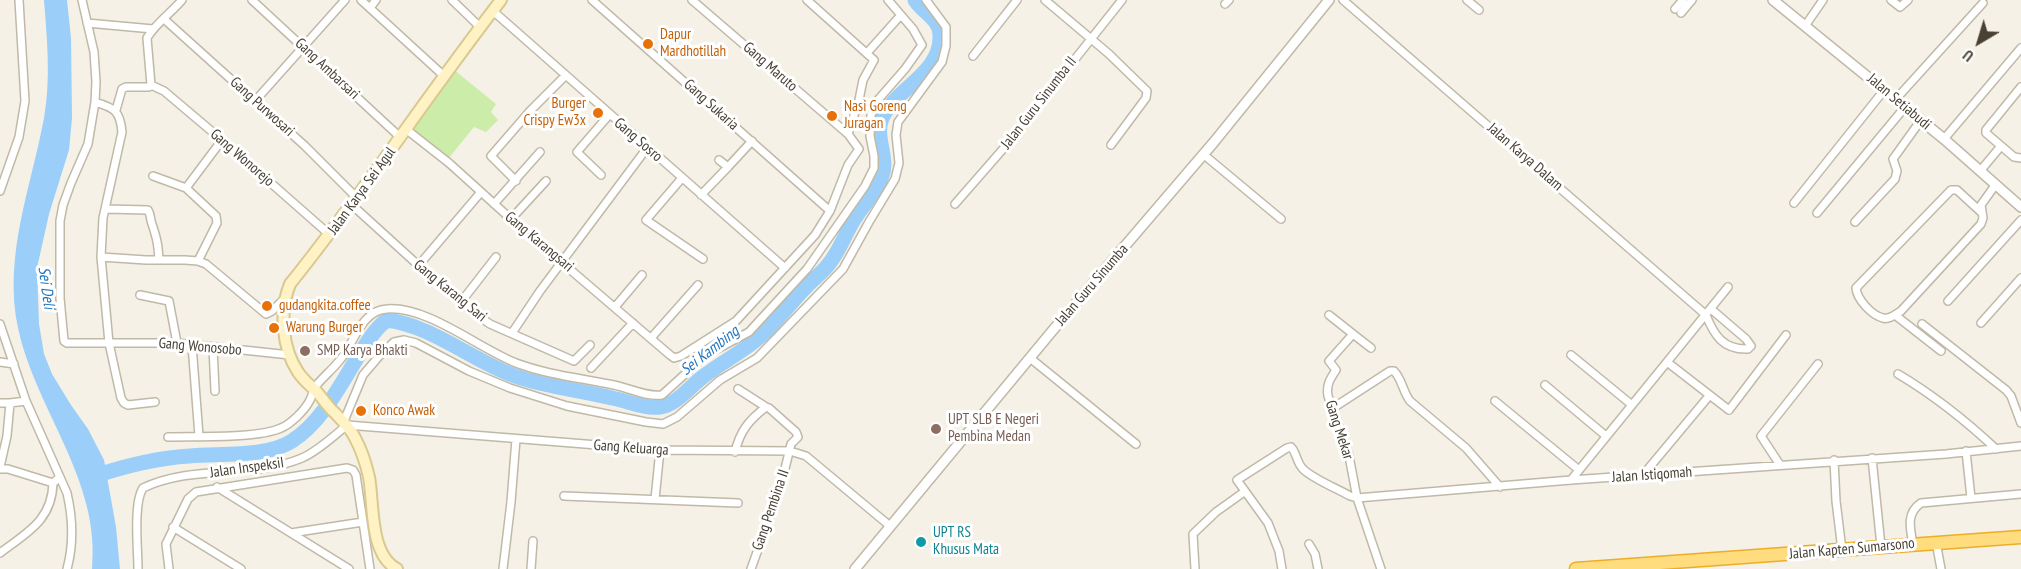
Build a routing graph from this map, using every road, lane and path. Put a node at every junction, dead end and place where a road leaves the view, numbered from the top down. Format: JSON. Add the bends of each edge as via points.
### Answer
{"nodes":[{"id":1,"x":20,"y":0,"type":"edge"},
{"id":2,"x":82,"y":0,"type":"edge"},
{"id":3,"x":181,"y":0,"type":"edge"},
{"id":4,"x":252,"y":0,"type":"edge"},
{"id":5,"x":345,"y":0,"type":"edge"},
{"id":6,"x":361,"y":0,"type":"edge"},
{"id":7,"x":376,"y":0,"type":"edge"},
{"id":8,"x":452,"y":0,"type":"edge"},
{"id":9,"x":501,"y":0,"type":"edge"},
{"id":10,"x":592,"y":0,"type":"edge"},
{"id":11,"x":692,"y":0,"type":"edge"},
{"id":12,"x":807,"y":0,"type":"edge"},
{"id":13,"x":888,"y":0,"type":"edge"},
{"id":14,"x":926,"y":0,"type":"edge"},
{"id":15,"x":1017,"y":0,"type":"edge"},
{"id":16,"x":1045,"y":0,"type":"edge"},
{"id":17,"x":1122,"y":0,"type":"edge"},
{"id":18,"x":1329,"y":0,"type":"edge"},
{"id":19,"x":1343,"y":0,"type":"edge"},
{"id":20,"x":1467,"y":0,"type":"edge"},
{"id":21,"x":1683,"y":0,"type":"edge"},
{"id":22,"x":1692,"y":0,"type":"edge"},
{"id":23,"x":1773,"y":0,"type":"edge"},
{"id":24,"x":1823,"y":0,"type":"edge"},
{"id":25,"x":1891,"y":0,"type":"edge"},
{"id":26,"x":1908,"y":0,"type":"edge"},
{"id":27,"x":1983,"y":3,"type":"dead end"},
{"id":28,"x":370,"y":8,"type":"junction"},
{"id":29,"x":1479,"y":10,"type":"dead end"},
{"id":30,"x":493,"y":11,"type":"junction"},
{"id":31,"x":900,"y":16,"type":"junction"},
{"id":32,"x":164,"y":19,"type":"junction"},
{"id":33,"x":87,"y":23,"type":"junction"},
{"id":34,"x":1804,"y":26,"type":"junction"},
{"id":35,"x":480,"y":27,"type":"junction"},
{"id":36,"x":153,"y":29,"type":"junction"},
{"id":37,"x":1090,"y":39,"type":"junction"},
{"id":38,"x":303,"y":47,"type":"junction"},
{"id":39,"x":2021,"y":48,"type":"edge"},
{"id":40,"x":867,"y":53,"type":"junction"},
{"id":41,"x":973,"y":56,"type":"dead end"},
{"id":42,"x":444,"y":76,"type":"junction"},
{"id":43,"x":565,"y":76,"type":"junction"},
{"id":44,"x":151,"y":85,"type":"junction"},
{"id":45,"x":2021,"y":87,"type":"edge"},
{"id":46,"x":1885,"y":90,"type":"junction"},
{"id":47,"x":1896,"y":99,"type":"junction"},
{"id":48,"x":255,"y":101,"type":"junction"},
{"id":49,"x":95,"y":102,"type":"junction"},
{"id":50,"x":1905,"y":107,"type":"junction"},
{"id":51,"x":116,"y":110,"type":"junction"},
{"id":52,"x":609,"y":115,"type":"junction"},
{"id":53,"x":1921,"y":120,"type":"junction"},
{"id":54,"x":404,"y":134,"type":"junction"},
{"id":55,"x":848,"y":134,"type":"junction"},
{"id":56,"x":1944,"y":139,"type":"junction"},
{"id":57,"x":222,"y":140,"type":"junction"},
{"id":58,"x":752,"y":141,"type":"junction"},
{"id":59,"x":1111,"y":145,"type":"dead end"},
{"id":60,"x":2001,"y":146,"type":"junction"},
{"id":61,"x":647,"y":148,"type":"junction"},
{"id":62,"x":540,"y":152,"type":"dead end"},
{"id":63,"x":1203,"y":154,"type":"junction"},
{"id":64,"x":2021,"y":158,"type":"edge"},
{"id":65,"x":719,"y":160,"type":"dead end"},
{"id":66,"x":728,"y":167,"type":"junction"},
{"id":67,"x":1981,"y":170,"type":"junction"},
{"id":68,"x":2,"y":175,"type":"edge"},
{"id":69,"x":601,"y":175,"type":"dead end"},
{"id":70,"x":153,"y":176,"type":"dead end"},
{"id":71,"x":682,"y":178,"type":"junction"},
{"id":72,"x":516,"y":181,"type":"junction"},
{"id":73,"x":546,"y":181,"type":"dead end"},
{"id":74,"x":1996,"y":184,"type":"junction"},
{"id":75,"x":186,"y":188,"type":"junction"},
{"id":76,"x":0,"y":191,"type":"edge"},
{"id":77,"x":481,"y":192,"type":"junction"},
{"id":78,"x":701,"y":195,"type":"junction"},
{"id":79,"x":355,"y":201,"type":"junction"},
{"id":80,"x":1794,"y":203,"type":"dead end"},
{"id":81,"x":494,"y":204,"type":"junction"},
{"id":82,"x":955,"y":204,"type":"dead end"},
{"id":83,"x":2020,"y":205,"type":"edge"},
{"id":84,"x":105,"y":209,"type":"junction"},
{"id":85,"x":830,"y":211,"type":"junction"},
{"id":86,"x":1817,"y":213,"type":"dead end"},
{"id":87,"x":1982,"y":213,"type":"junction"},
{"id":88,"x":511,"y":219,"type":"junction"},
{"id":89,"x":1281,"y":219,"type":"dead end"},
{"id":90,"x":2021,"y":220,"type":"edge"},
{"id":91,"x":1855,"y":222,"type":"dead end"},
{"id":92,"x":330,"y":235,"type":"junction"},
{"id":93,"x":101,"y":256,"type":"junction"},
{"id":94,"x":496,"y":257,"type":"dead end"},
{"id":95,"x":703,"y":259,"type":"dead end"},
{"id":96,"x":159,"y":260,"type":"junction"},
{"id":97,"x":198,"y":261,"type":"junction"},
{"id":98,"x":562,"y":261,"type":"junction"},
{"id":99,"x":418,"y":265,"type":"junction"},
{"id":100,"x":785,"y":268,"type":"junction"},
{"id":101,"x":642,"y":275,"type":"dead end"},
{"id":102,"x":2021,"y":278,"type":"edge"},
{"id":103,"x":698,"y":285,"type":"dead end"},
{"id":104,"x":1728,"y":287,"type":"dead end"},
{"id":105,"x":140,"y":295,"type":"dead end"},
{"id":106,"x":285,"y":299,"type":"junction"},
{"id":107,"x":1948,"y":301,"type":"dead end"},
{"id":108,"x":461,"y":302,"type":"junction"},
{"id":109,"x":615,"y":307,"type":"junction"},
{"id":110,"x":1708,"y":312,"type":"junction"},
{"id":111,"x":1329,"y":315,"type":"dead end"},
{"id":112,"x":1894,"y":315,"type":"junction"},
{"id":113,"x":1722,"y":319,"type":"junction"},
{"id":114,"x":633,"y":323,"type":"junction"},
{"id":115,"x":1980,"y":323,"type":"dead end"},
{"id":116,"x":0,"y":324,"type":"edge"},
{"id":117,"x":1922,"y":324,"type":"dead end"},
{"id":118,"x":1713,"y":332,"type":"junction"},
{"id":119,"x":512,"y":333,"type":"junction"},
{"id":120,"x":1353,"y":334,"type":"junction"},
{"id":121,"x":1786,"y":335,"type":"dead end"},
{"id":122,"x":651,"y":338,"type":"junction"},
{"id":123,"x":109,"y":343,"type":"junction"},
{"id":124,"x":177,"y":343,"type":"junction"},
{"id":125,"x":192,"y":345,"type":"junction"},
{"id":126,"x":590,"y":345,"type":"dead end"},
{"id":127,"x":213,"y":347,"type":"junction"},
{"id":128,"x":1371,"y":348,"type":"dead end"},
{"id":129,"x":1941,"y":351,"type":"dead end"},
{"id":130,"x":291,"y":355,"type":"junction"},
{"id":131,"x":1571,"y":356,"type":"dead end"},
{"id":132,"x":1030,"y":358,"type":"junction"},
{"id":133,"x":0,"y":362,"type":"edge"},
{"id":134,"x":1667,"y":362,"type":"junction"},
{"id":135,"x":14,"y":364,"type":"junction"},
{"id":136,"x":1818,"y":364,"type":"dead end"},
{"id":137,"x":591,"y":368,"type":"dead end"},
{"id":138,"x":1898,"y":374,"type":"dead end"},
{"id":139,"x":1545,"y":385,"type":"dead end"},
{"id":140,"x":738,"y":389,"type":"dead end"},
{"id":141,"x":315,"y":390,"type":"junction"},
{"id":142,"x":214,"y":391,"type":"dead end"},
{"id":143,"x":1709,"y":396,"type":"junction"},
{"id":144,"x":1495,"y":400,"type":"dead end"},
{"id":145,"x":26,"y":401,"type":"junction"},
{"id":146,"x":155,"y":402,"type":"dead end"},
{"id":147,"x":0,"y":403,"type":"edge"},
{"id":148,"x":10,"y":403,"type":"junction"},
{"id":149,"x":1632,"y":405,"type":"junction"},
{"id":150,"x":766,"y":408,"type":"junction"},
{"id":151,"x":1333,"y":408,"type":"junction"},
{"id":152,"x":342,"y":420,"type":"junction"},
{"id":153,"x":2021,"y":423,"type":"edge"},
{"id":154,"x":199,"y":436,"type":"junction"},
{"id":155,"x":1606,"y":436,"type":"junction"},
{"id":156,"x":168,"y":437,"type":"dead end"},
{"id":157,"x":516,"y":439,"type":"junction"},
{"id":158,"x":1136,"y":444,"type":"dead end"},
{"id":159,"x":2021,"y":446,"type":"edge"},
{"id":160,"x":1996,"y":449,"type":"junction"},
{"id":161,"x":660,"y":450,"type":"junction"},
{"id":162,"x":790,"y":451,"type":"junction"},
{"id":163,"x":1965,"y":451,"type":"junction"},
{"id":164,"x":735,"y":452,"type":"junction"},
{"id":165,"x":1872,"y":458,"type":"junction"},
{"id":166,"x":1834,"y":460,"type":"junction"},
{"id":167,"x":1780,"y":465,"type":"junction"},
{"id":168,"x":0,"y":468,"type":"edge"},
{"id":169,"x":1579,"y":470,"type":"junction"},
{"id":170,"x":1643,"y":475,"type":"junction"},
{"id":171,"x":60,"y":477,"type":"junction"},
{"id":172,"x":1571,"y":480,"type":"junction"},
{"id":173,"x":53,"y":483,"type":"junction"},
{"id":174,"x":1500,"y":486,"type":"junction"},
{"id":175,"x":217,"y":487,"type":"junction"},
{"id":176,"x":1244,"y":492,"type":"junction"},
{"id":177,"x":2021,"y":494,"type":"edge"},
{"id":178,"x":564,"y":496,"type":"dead end"},
{"id":179,"x":1357,"y":498,"type":"junction"},
{"id":180,"x":1971,"y":498,"type":"junction"},
{"id":181,"x":655,"y":499,"type":"junction"},
{"id":182,"x":738,"y":503,"type":"dead end"},
{"id":183,"x":363,"y":522,"type":"junction"},
{"id":184,"x":890,"y":526,"type":"junction"},
{"id":185,"x":173,"y":527,"type":"junction"},
{"id":186,"x":291,"y":533,"type":"junction"},
{"id":187,"x":2021,"y":537,"type":"edge"},
{"id":188,"x":533,"y":541,"type":"dead end"},
{"id":189,"x":1936,"y":542,"type":"junction"},
{"id":190,"x":1309,"y":544,"type":"dead end"},
{"id":191,"x":1913,"y":544,"type":"junction"},
{"id":192,"x":1881,"y":546,"type":"junction"},
{"id":193,"x":1842,"y":550,"type":"junction"},
{"id":194,"x":0,"y":553,"type":"edge"},
{"id":195,"x":1679,"y":565,"type":"edge"},
{"id":196,"x":1654,"y":566,"type":"edge"},
{"id":197,"x":68,"y":569,"type":"edge"},
{"id":198,"x":138,"y":569,"type":"edge"},
{"id":199,"x":169,"y":569,"type":"edge"},
{"id":200,"x":241,"y":569,"type":"edge"},
{"id":201,"x":349,"y":569,"type":"edge"},
{"id":202,"x":370,"y":569,"type":"edge"},
{"id":203,"x":397,"y":569,"type":"edge"},
{"id":204,"x":503,"y":569,"type":"edge"},
{"id":205,"x":531,"y":569,"type":"edge"},
{"id":206,"x":751,"y":569,"type":"edge"},
{"id":207,"x":855,"y":569,"type":"edge"},
{"id":208,"x":1195,"y":569,"type":"edge"},
{"id":209,"x":1282,"y":569,"type":"edge"},
{"id":210,"x":1318,"y":569,"type":"edge"},
{"id":211,"x":1381,"y":569,"type":"edge"},
{"id":212,"x":1576,"y":569,"type":"edge"},
{"id":213,"x":1941,"y":569,"type":"edge"}],
"edges":[{"from":1,"to":68,"type":"street","via":[[25,101],[19,138]]},
{"from":2,"to":33,"type":"street"},
{"from":3,"to":32,"type":"street"},
{"from":4,"to":38,"type":"street","name":"Gang Ambarsari"},
{"from":5,"to":38,"type":"street"},
{"from":6,"to":28,"type":"street"},
{"from":7,"to":28,"type":"street"},
{"from":8,"to":35,"type":"street"},
{"from":9,"to":30,"type":"main road","name":"Jalan Karya Sei Agul"},
{"from":10,"to":58,"type":"street","name":"Gang Sukaria"},
{"from":11,"to":55,"type":"street","name":"Gang Maruto"},
{"from":12,"to":40,"type":"street"},
{"from":13,"to":31,"type":"street"},
{"from":14,"to":152,"type":"street","via":[[946,27],[942,62],[898,122],[899,163],[895,179],[843,269],[757,358],[720,380],[677,417],[663,424],[567,406],[510,388],[404,340],[394,342],[363,375]]},
{"from":15,"to":41,"type":"street"},
{"from":16,"to":37,"type":"street"},
{"from":17,"to":37,"type":"street","name":"Jalan Guru Sinumba II"},
{"from":18,"to":63,"type":"street","name":"Jalan Guru Sinumba"},
{"from":19,"to":110,"type":"street","name":"Jalan Karya Dalam"},
{"from":20,"to":29,"type":"street"},
{"from":21,"to":22,"type":"street","via":[[1678,11]]},
{"from":23,"to":34,"type":"street","name":"Jalan Setiabudi"},
{"from":24,"to":34,"type":"street"},
{"from":25,"to":26,"type":"street","via":[[1900,7]]},
{"from":27,"to":47,"type":"street"},
{"from":28,"to":42,"type":"street"},
{"from":30,"to":35,"type":"main road","name":"Jalan Karya Sei Agul"},
{"from":30,"to":43,"type":"street","name":"Gang Sosro"},
{"from":31,"to":40,"type":"street"},
{"from":31,"to":141,"type":"street","via":[[922,45],[877,101],[870,136],[874,168],[865,186],[807,269],[750,332],[706,356],[662,395],[568,378],[518,364],[430,319],[395,309],[371,315]]},
{"from":32,"to":36,"type":"street"},
{"from":32,"to":48,"type":"street","name":"Gang Purwosari"},
{"from":33,"to":36,"type":"street"},
{"from":33,"to":49,"type":"street","via":[[94,52]]},
{"from":34,"to":46,"type":"street","name":"Jalan Setiabudi"},
{"from":35,"to":42,"type":"main road","name":"Jalan Karya Sei Agul"},
{"from":36,"to":44,"type":"street","via":[[146,44]]},
{"from":37,"to":59,"type":"street","via":[[1143,85],[1147,93]]},
{"from":37,"to":82,"type":"street","name":"Jalan Guru Sinumba II"},
{"from":38,"to":48,"type":"street"},
{"from":38,"to":54,"type":"street","name":"Gang Ambarsari"},
{"from":39,"to":56,"type":"street"},
{"from":40,"to":55,"type":"street","via":[[874,62],[863,80]]},
{"from":42,"to":54,"type":"main road","name":"Jalan Karya Sei Agul"},
{"from":43,"to":52,"type":"street","name":"Gang Sosro"},
{"from":43,"to":72,"type":"street","via":[[491,156]]},
{"from":44,"to":51,"type":"street","via":[[122,89]]},
{"from":44,"to":57,"type":"street","name":"Gang Wonorejo","via":[[164,91]]},
{"from":45,"to":60,"type":"street","via":[[1986,128],[1986,133]]},
{"from":46,"to":47,"type":"street","name":"Jalan Setiabudi"},
{"from":46,"to":80,"type":"street"},
{"from":47,"to":50,"type":"street","name":"Jalan Setiabudi"},
{"from":48,"to":79,"type":"street","name":"Gang Purwosari","via":[[305,146]]},
{"from":49,"to":51,"type":"street"},
{"from":49,"to":123,"type":"street","name":"Gang Wonosobo","via":[[88,144],[70,183],[62,213],[60,298],[66,342]]},
{"from":50,"to":53,"type":"street","name":"Jalan Setiabudi"},
{"from":50,"to":86,"type":"street"},
{"from":51,"to":84,"type":"street","via":[[122,132]]},
{"from":52,"to":61,"type":"street","name":"Gang Sosro"},
{"from":52,"to":69,"type":"street","via":[[576,152]]},
{"from":53,"to":56,"type":"street","name":"Jalan Setiabudi"},
{"from":53,"to":91,"type":"street","via":[[1893,159],[1895,179]]},
{"from":54,"to":77,"type":"street","name":"Gang Karangsari","via":[[449,163]]},
{"from":54,"to":79,"type":"main road","name":"Jalan Karya Sei Agul"},
{"from":55,"to":85,"type":"street","via":[[859,149],[848,165]]},
{"from":56,"to":67,"type":"street","name":"Jalan Setiabudi"},
{"from":57,"to":75,"type":"street"},
{"from":57,"to":92,"type":"street","name":"Gang Wonorejo"},
{"from":58,"to":66,"type":"street"},
{"from":58,"to":85,"type":"street","name":"Gang Sukaria"},
{"from":60,"to":64,"type":"street"},
{"from":60,"to":67,"type":"street"},
{"from":61,"to":71,"type":"street","name":"Gang Sosro"},
{"from":61,"to":98,"type":"street"},
{"from":62,"to":72,"type":"street"},
{"from":63,"to":89,"type":"street"},
{"from":63,"to":132,"type":"street","name":"Jalan Guru Sinumba"},
{"from":65,"to":66,"type":"street"},
{"from":66,"to":78,"type":"street"},
{"from":67,"to":74,"type":"street","name":"Jalan Setiabudi"},
{"from":68,"to":76,"type":"street"},
{"from":70,"to":75,"type":"street"},
{"from":71,"to":78,"type":"street","name":"Gang Sosro"},
{"from":71,"to":95,"type":"street","via":[[646,220]]},
{"from":72,"to":81,"type":"street"},
{"from":73,"to":88,"type":"street"},
{"from":74,"to":83,"type":"street","name":"Jalan Setiabudi"},
{"from":74,"to":87,"type":"street","via":[[1981,205]]},
{"from":75,"to":97,"type":"street","via":[[218,219]]},
{"from":77,"to":81,"type":"street","name":"Gang Karangsari"},
{"from":77,"to":99,"type":"street"},
{"from":78,"to":100,"type":"street","name":"Gang Sosro"},
{"from":79,"to":92,"type":"main road","name":"Jalan Karya Sei Agul"},
{"from":79,"to":99,"type":"street","name":"Gang Karang Sari"},
{"from":81,"to":88,"type":"street","name":"Gang Karangsari"},
{"from":84,"to":93,"type":"street"},
{"from":84,"to":96,"type":"street","via":[[148,210],[158,237]]},
{"from":85,"to":100,"type":"street","via":[[815,235]]},
{"from":87,"to":112,"type":"street","via":[[1981,224]]},
{"from":87,"to":112,"type":"street","via":[[1957,190],[1952,190],[1857,288],[1857,296],[1873,312],[1883,318]]},
{"from":88,"to":98,"type":"street","name":"Gang Karangsari"},
{"from":90,"to":107,"type":"street"},
{"from":92,"to":106,"type":"main road","name":"Jalan Karya Sei Agul","via":[[290,284]]},
{"from":93,"to":96,"type":"street"},
{"from":93,"to":123,"type":"street"},
{"from":94,"to":108,"type":"street"},
{"from":96,"to":97,"type":"street"},
{"from":97,"to":106,"type":"street","via":[[266,314]]},
{"from":98,"to":109,"type":"street","name":"Gang Karangsari"},
{"from":98,"to":119,"type":"street"},
{"from":99,"to":108,"type":"street","name":"Gang Karang Sari"},
{"from":100,"to":122,"type":"street","name":"Gang Karangsari","via":[[729,326],[681,356],[670,356]]},
{"from":101,"to":109,"type":"street"},
{"from":102,"to":115,"type":"street"},
{"from":103,"to":122,"type":"street"},
{"from":104,"to":110,"type":"street"},
{"from":105,"to":124,"type":"street","via":[[169,301]]},
{"from":106,"to":130,"type":"main road","name":"Jalan Karya Sei Agul","via":[[284,326]]},
{"from":108,"to":119,"type":"street","name":"Gang Karang Sari","via":[[490,324]]},
{"from":109,"to":114,"type":"street","name":"Gang Karangsari"},
{"from":110,"to":113,"type":"street","name":"Jalan Karya Dalam"},
{"from":110,"to":118,"type":"street"},
{"from":110,"to":134,"type":"street"},
{"from":111,"to":120,"type":"street"},
{"from":112,"to":129,"type":"street"},
{"from":113,"to":118,"type":"street"},
{"from":113,"to":118,"type":"street","name":"Jalan Karya Dalam","via":[[1751,346],[1746,350],[1731,347]]},
{"from":114,"to":122,"type":"street","name":"Gang Karangsari"},
{"from":114,"to":137,"type":"street"},
{"from":116,"to":135,"type":"street"},
{"from":117,"to":153,"type":"street","via":[[2006,390]]},
{"from":119,"to":126,"type":"street","name":"Gang Karang Sari","via":[[574,361]]},
{"from":120,"to":128,"type":"street"},
{"from":120,"to":151,"type":"street","name":"Gang Mekar","via":[[1329,361],[1336,370],[1327,388]]},
{"from":121,"to":143,"type":"street","via":[[1731,409]]},
{"from":123,"to":124,"type":"street","name":"Gang Wonosobo"},
{"from":123,"to":146,"type":"street","via":[[124,403]]},
{"from":124,"to":125,"type":"street","name":"Gang Wonosobo"},
{"from":125,"to":127,"type":"street","name":"Gang Wonosobo"},
{"from":125,"to":154,"type":"street"},
{"from":127,"to":130,"type":"street","name":"Gang Wonosobo"},
{"from":127,"to":142,"type":"street"},
{"from":130,"to":141,"type":"main road","name":"Jalan Karya Sei Agul","via":[[298,373]]},
{"from":131,"to":149,"type":"street"},
{"from":132,"to":158,"type":"street"},
{"from":132,"to":184,"type":"street","name":"Jalan Guru Sinumba"},
{"from":133,"to":135,"type":"street"},
{"from":134,"to":143,"type":"street"},
{"from":134,"to":149,"type":"street"},
{"from":135,"to":145,"type":"street"},
{"from":136,"to":167,"type":"street","via":[[1761,436]]},
{"from":138,"to":160,"type":"street","via":[[1960,416]]},
{"from":139,"to":155,"type":"street"},
{"from":140,"to":150,"type":"street"},
{"from":141,"to":152,"type":"main road","name":"Jalan Karya Sei Agul"},
{"from":141,"to":154,"type":"street","via":[[305,407],[280,429]]},
{"from":143,"to":170,"type":"street"},
{"from":144,"to":169,"type":"street"},
{"from":145,"to":148,"type":"street"},
{"from":145,"to":171,"type":"street"},
{"from":147,"to":148,"type":"street"},
{"from":148,"to":168,"type":"street"},
{"from":149,"to":155,"type":"street"},
{"from":150,"to":162,"type":"street","name":"Gang Pembina II","via":[[796,432],[798,437]]},
{"from":150,"to":164,"type":"street","via":[[753,417],[739,437]]},
{"from":151,"to":174,"type":"street","via":[[1394,371],[1410,401],[1466,448]]},
{"from":151,"to":179,"type":"street","name":"Gang Mekar","via":[[1349,456]]},
{"from":152,"to":157,"type":"street","name":"Gang Keluarga"},
{"from":152,"to":198,"type":"street","name":"Jalan InspeksiI","via":[[333,437],[305,457],[282,465],[208,473],[143,488],[137,535]]},
{"from":152,"to":203,"type":"main road","name":"Jalan Karya Sei Agul","via":[[354,436],[369,477],[376,538],[384,557]]},
{"from":154,"to":156,"type":"street"},
{"from":155,"to":169,"type":"street"},
{"from":157,"to":161,"type":"street","name":"Gang Keluarga"},
{"from":157,"to":204,"type":"street"},
{"from":159,"to":160,"type":"street","name":"Jalan Istiqomah"},
{"from":160,"to":163,"type":"street","name":"Jalan Istiqomah"},
{"from":161,"to":164,"type":"street","name":"Gang Keluarga"},
{"from":161,"to":181,"type":"street"},
{"from":162,"to":164,"type":"street","name":"Gang Keluarga"},
{"from":162,"to":184,"type":"street","name":"Gang Keluarga","via":[[806,456]]},
{"from":162,"to":206,"type":"street","name":"Gang Pembina II"},
{"from":163,"to":165,"type":"street","name":"Jalan Istiqomah"},
{"from":163,"to":180,"type":"street"},
{"from":165,"to":166,"type":"street","name":"Jalan Istiqomah"},
{"from":165,"to":192,"type":"street"},
{"from":166,"to":167,"type":"street","name":"Jalan Istiqomah"},
{"from":166,"to":193,"type":"street"},
{"from":167,"to":170,"type":"street","name":"Jalan Istiqomah"},
{"from":168,"to":173,"type":"street"},
{"from":169,"to":172,"type":"street"},
{"from":170,"to":172,"type":"street","name":"Jalan Istiqomah"},
{"from":171,"to":173,"type":"street"},
{"from":171,"to":197,"type":"street","via":[[72,520]]},
{"from":172,"to":174,"type":"street","name":"Jalan Istiqomah"},
{"from":173,"to":194,"type":"street","via":[[52,496],[36,526]]},
{"from":174,"to":179,"type":"street","name":"Jalan Istiqomah"},
{"from":175,"to":183,"type":"street","via":[[347,468],[356,475]]},
{"from":175,"to":185,"type":"street","via":[[196,492],[188,499]]},
{"from":175,"to":186,"type":"street"},
{"from":176,"to":179,"type":"street","via":[[1237,478],[1292,447],[1303,470]]},
{"from":176,"to":208,"type":"street","via":[[1193,534]]},
{"from":176,"to":209,"type":"street","via":[[1273,533]]},
{"from":177,"to":180,"type":"street"},
{"from":178,"to":181,"type":"street"},
{"from":179,"to":211,"type":"street"},
{"from":180,"to":191,"type":"street","via":[[1917,505],[1910,518]]},
{"from":181,"to":182,"type":"street"},
{"from":183,"to":186,"type":"street"},
{"from":183,"to":202,"type":"street"},
{"from":184,"to":207,"type":"street","name":"Jalan Guru Sinumba"},
{"from":185,"to":199,"type":"street","via":[[166,544]]},
{"from":185,"to":200,"type":"street"},
{"from":186,"to":201,"type":"street"},
{"from":187,"to":189,"type":"highway","name":"Jalan Kapten Sumarsono"},
{"from":188,"to":205,"type":"street"},
{"from":189,"to":191,"type":"highway","name":"Jalan Kapten Sumarsono"},
{"from":189,"to":213,"type":"street"},
{"from":190,"to":210,"type":"street"},
{"from":191,"to":192,"type":"highway","name":"Jalan Kapten Sumarsono"},
{"from":192,"to":193,"type":"highway","name":"Jalan Kapten Sumarsono"},
{"from":193,"to":195,"type":"highway","name":"Jalan Kapten Sumarsono"},
{"from":195,"to":196,"type":"highway","name":"Jalan Kapten Sumarsono"},
{"from":196,"to":212,"type":"highway","name":"Jalan Kapten Sumarsono"}]}
